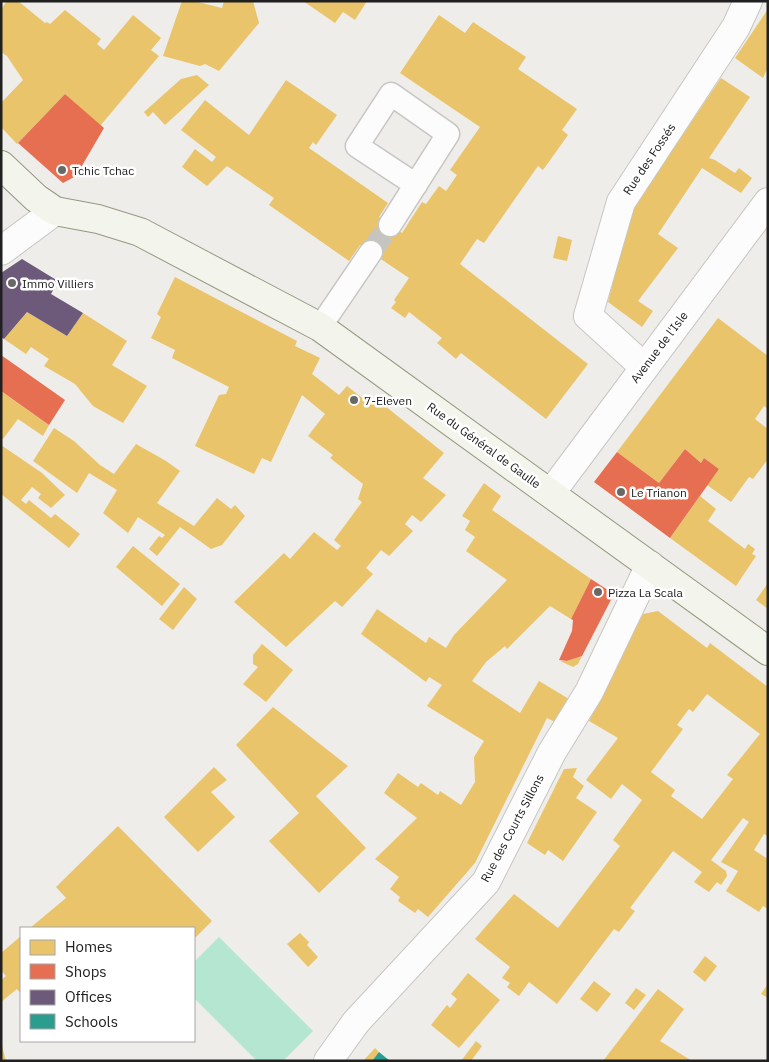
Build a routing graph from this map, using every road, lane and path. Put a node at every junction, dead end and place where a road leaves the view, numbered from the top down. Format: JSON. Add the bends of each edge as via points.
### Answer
{"nodes":[{"id":1,"x":748,"y":1,"type":"edge"},
{"id":2,"x":1,"y":165,"type":"edge"},
{"id":3,"x":416,"y":185,"type":"dead end"},
{"id":4,"x":768,"y":202,"type":"edge"},
{"id":5,"x":56,"y":211,"type":"junction"},
{"id":6,"x":390,"y":225,"type":"tunnel mouth"},
{"id":7,"x":1,"y":251,"type":"edge"},
{"id":8,"x":371,"y":252,"type":"tunnel mouth"},
{"id":9,"x":320,"y":327,"type":"junction"},
{"id":10,"x":644,"y":367,"type":"junction"},
{"id":11,"x":551,"y":493,"type":"junction"},
{"id":12,"x":650,"y":565,"type":"junction"},
{"id":13,"x":768,"y":651,"type":"edge"},
{"id":14,"x":328,"y":1061,"type":"edge"}],
"edges":[{"from":1,"to":10,"type":"street","name":"Rue des Fossés","via":[[736,27],[621,202],[588,316]]},
{"from":2,"to":5,"type":"main road","via":[[36,198]]},
{"from":3,"to":6,"type":"street"},
{"from":4,"to":10,"type":"street","name":"Avenue de l'Isle"},
{"from":5,"to":7,"type":"street"},
{"from":5,"to":9,"type":"main road","name":"Rue du Général de Gaulle","via":[[140,232]]},
{"from":8,"to":9,"type":"street"},
{"from":9,"to":11,"type":"main road","name":"Rue du Général de Gaulle"},
{"from":10,"to":11,"type":"street","name":"Avenue de l'Isle"},
{"from":11,"to":12,"type":"main road","name":"Rue du Général de Gaulle"},
{"from":12,"to":13,"type":"main road","name":"Rue du Général de Gaulle"},
{"from":12,"to":14,"type":"street","name":"Rue des Courts Sillons","via":[[588,692],[552,752],[486,882],[356,1022]]}]}
